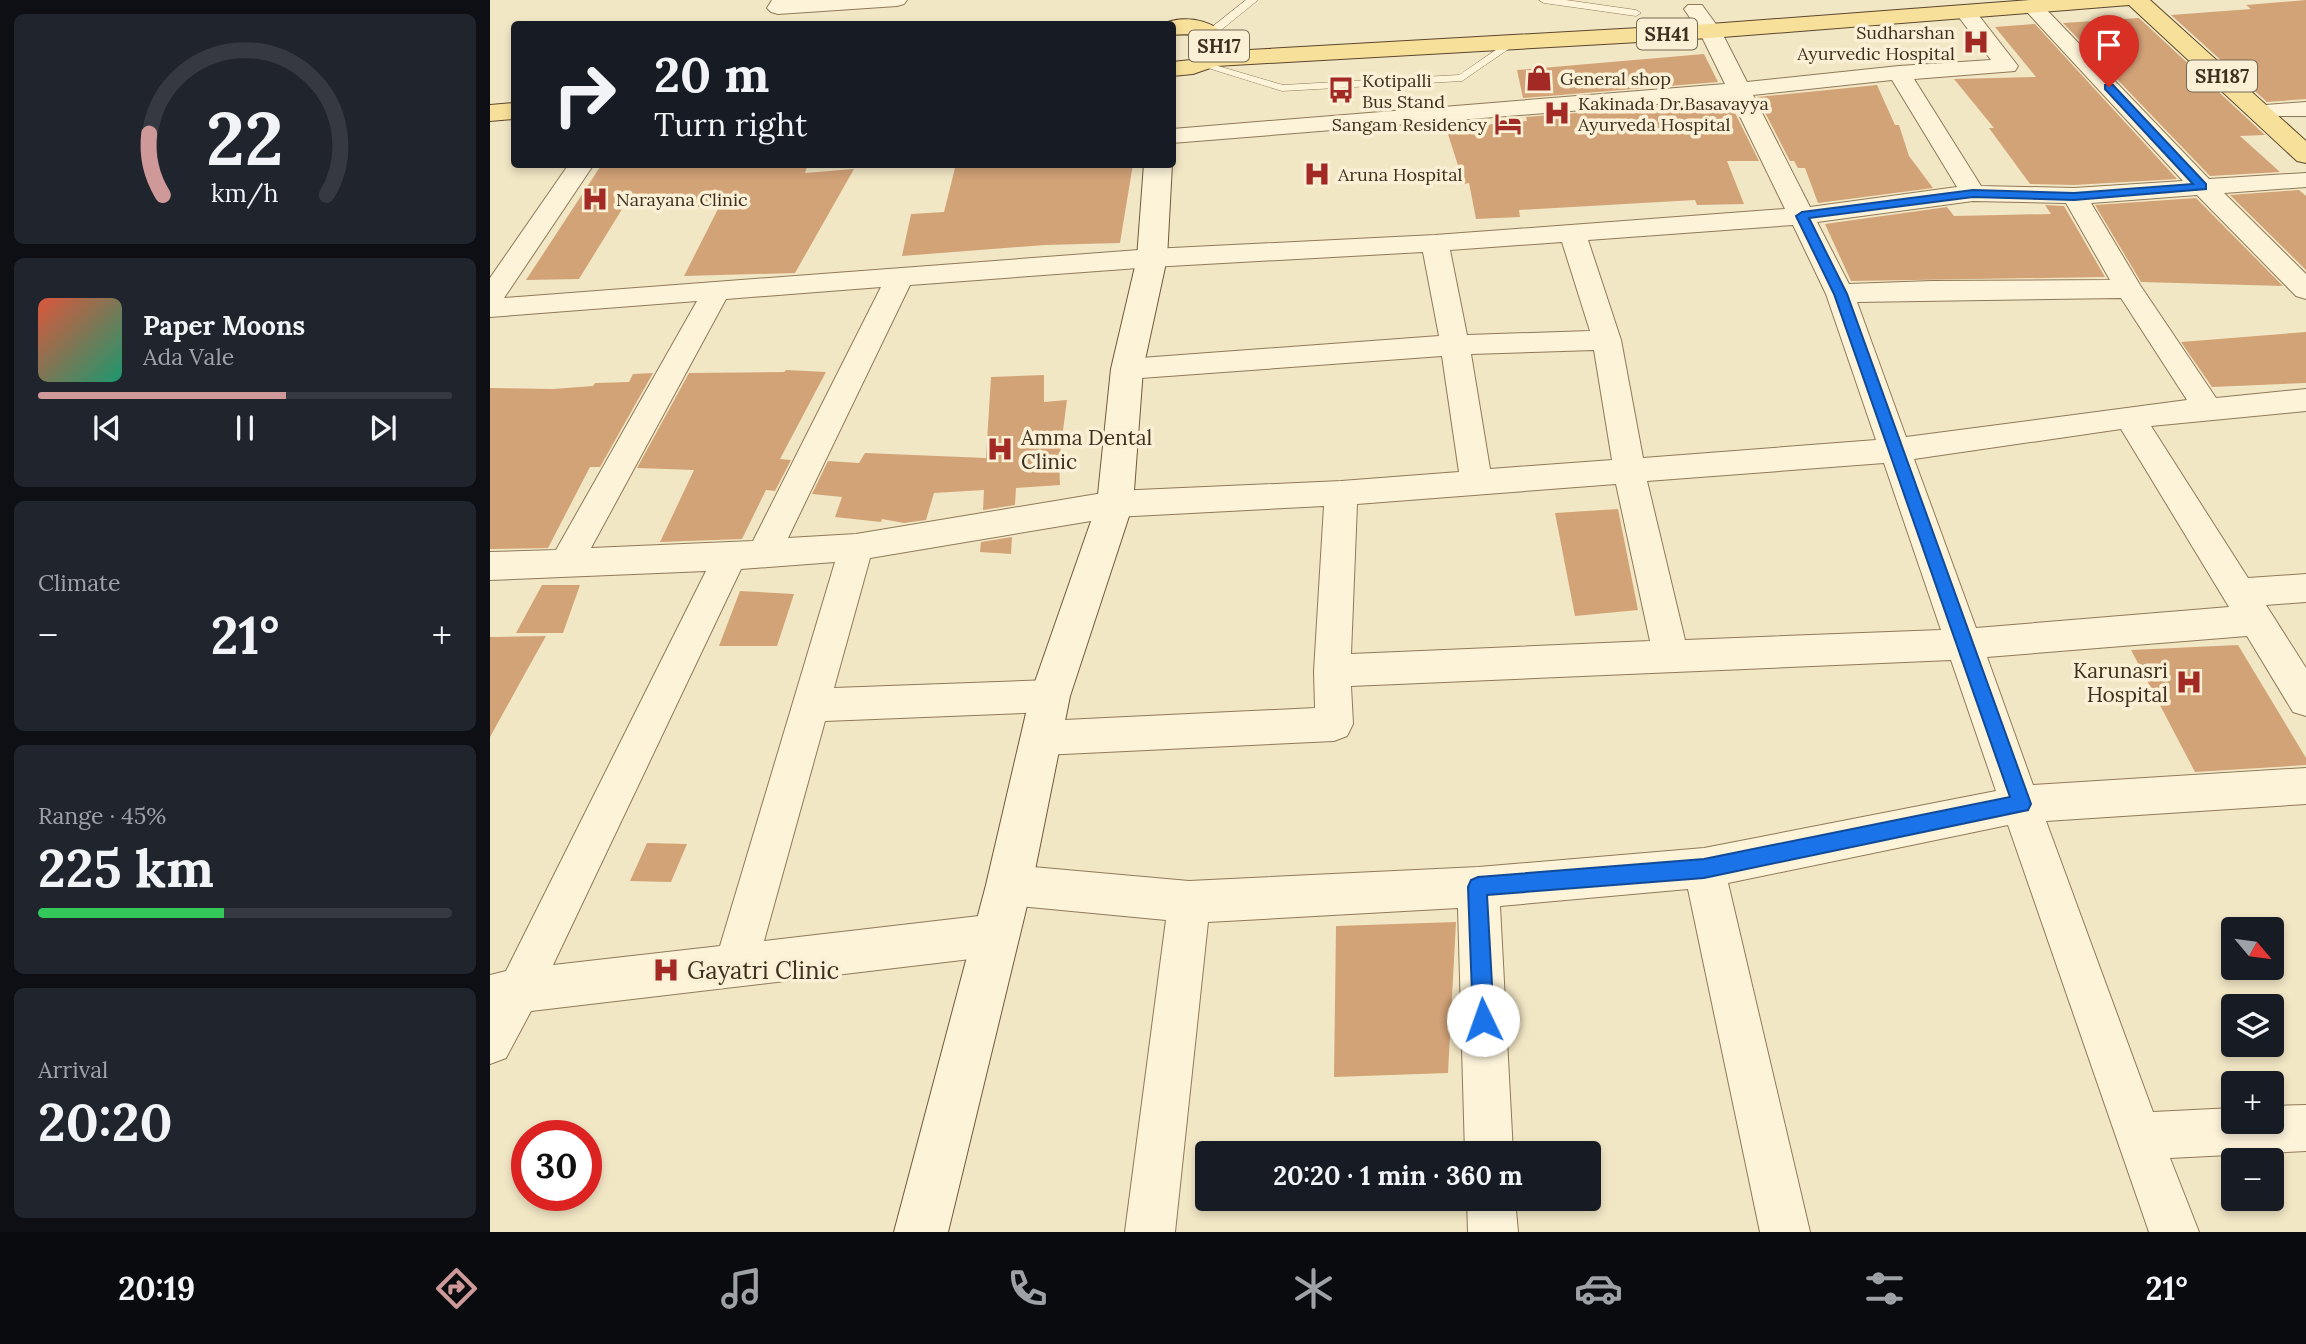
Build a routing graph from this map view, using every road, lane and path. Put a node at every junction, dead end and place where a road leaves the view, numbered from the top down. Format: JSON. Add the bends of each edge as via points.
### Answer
{"nodes":[{"id":1,"x":897,"y":0,"type":"edge"},
{"id":2,"x":1253,"y":0,"type":"edge"},
{"id":3,"x":1544,"y":0,"type":"edge"},
{"id":4,"x":2122,"y":0,"type":"edge"},
{"id":5,"x":2137,"y":0,"type":"edge"},
{"id":6,"x":2034,"y":8,"type":"junction"},
{"id":7,"x":777,"y":11,"type":"edge"},
{"id":8,"x":1704,"y":12,"type":"edge"},
{"id":9,"x":1966,"y":12,"type":"junction"},
{"id":10,"x":1636,"y":13,"type":"junction"},
{"id":11,"x":1176,"y":27,"type":"edge"},
{"id":12,"x":1207,"y":39,"type":"junction"},
{"id":13,"x":1509,"y":44,"type":"junction"},
{"id":14,"x":1176,"y":66,"type":"edge"},
{"id":15,"x":1899,"y":74,"type":"junction"},
{"id":16,"x":1739,"y":90,"type":"junction"},
{"id":17,"x":2306,"y":109,"type":"edge"},
{"id":18,"x":511,"y":111,"type":"edge"},
{"id":19,"x":2261,"y":111,"type":"junction"},
{"id":20,"x":490,"y":113,"type":"edge"},
{"id":21,"x":1176,"y":136,"type":"edge"},
{"id":22,"x":2306,"y":155,"type":"edge"},
{"id":23,"x":579,"y":168,"type":"edge"},
{"id":24,"x":1158,"y":168,"type":"edge"},
{"id":25,"x":2306,"y":180,"type":"edge"},
{"id":26,"x":2202,"y":186,"type":"junction"},
{"id":27,"x":1973,"y":193,"type":"junction"},
{"id":28,"x":2074,"y":197,"type":"junction"},
{"id":29,"x":1802,"y":216,"type":"junction"},
{"id":30,"x":1573,"y":232,"type":"junction"},
{"id":31,"x":1435,"y":243,"type":"junction"},
{"id":32,"x":1152,"y":258,"type":"junction"},
{"id":33,"x":900,"y":276,"type":"junction"},
{"id":34,"x":2129,"y":289,"type":"junction"},
{"id":35,"x":717,"y":290,"type":"junction"},
{"id":36,"x":2306,"y":290,"type":"edge"},
{"id":37,"x":1840,"y":294,"type":"junction"},
{"id":38,"x":490,"y":298,"type":"edge"},
{"id":39,"x":490,"y":309,"type":"edge"},
{"id":40,"x":1607,"y":340,"type":"junction"},
{"id":41,"x":1455,"y":345,"type":"junction"},
{"id":42,"x":1127,"y":369,"type":"junction"},
{"id":43,"x":2306,"y":400,"type":"edge"},
{"id":44,"x":2208,"y":409,"type":"junction"},
{"id":45,"x":2129,"y":416,"type":"junction"},
{"id":46,"x":1895,"y":450,"type":"junction"},
{"id":47,"x":1629,"y":470,"type":"junction"},
{"id":48,"x":1476,"y":481,"type":"junction"},
{"id":49,"x":1341,"y":493,"type":"junction"},
{"id":50,"x":1115,"y":503,"type":"junction"},
{"id":51,"x":856,"y":547,"type":"junction"},
{"id":52,"x":747,"y":554,"type":"junction"},
{"id":53,"x":566,"y":562,"type":"junction"},
{"id":54,"x":493,"y":571,"type":"edge"},
{"id":55,"x":2306,"y":588,"type":"edge"},
{"id":56,"x":2247,"y":606,"type":"junction"},
{"id":57,"x":1964,"y":644,"type":"junction"},
{"id":58,"x":1671,"y":656,"type":"junction"},
{"id":59,"x":1332,"y":671,"type":"junction"},
{"id":60,"x":1050,"y":696,"type":"junction"},
{"id":61,"x":2306,"y":700,"type":"edge"},
{"id":62,"x":808,"y":705,"type":"junction"},
{"id":63,"x":1043,"y":738,"type":"junction"},
{"id":64,"x":2306,"y":786,"type":"edge"},
{"id":65,"x":2022,"y":804,"type":"junction"},
{"id":66,"x":1704,"y":869,"type":"junction"},
{"id":67,"x":1009,"y":884,"type":"junction"},
{"id":68,"x":1478,"y":887,"type":"junction"},
{"id":69,"x":1189,"y":902,"type":"junction"},
{"id":70,"x":996,"y":935,"type":"junction"},
{"id":71,"x":736,"y":964,"type":"junction"},
{"id":72,"x":504,"y":993,"type":"edge"},
{"id":73,"x":490,"y":1042,"type":"edge"},
{"id":74,"x":2306,"y":1128,"type":"edge"},
{"id":75,"x":2138,"y":1136,"type":"junction"},
{"id":76,"x":1489,"y":1141,"type":"edge"},
{"id":77,"x":1492,"y":1211,"type":"edge"},
{"id":78,"x":921,"y":1232,"type":"edge"},
{"id":79,"x":1150,"y":1232,"type":"edge"},
{"id":80,"x":1493,"y":1232,"type":"edge"},
{"id":81,"x":1785,"y":1232,"type":"edge"},
{"id":82,"x":2174,"y":1232,"type":"edge"}],
"edges":[{"from":1,"to":7,"type":"street"},
{"from":2,"to":12,"type":"lane"},
{"from":3,"to":10,"type":"lane"},
{"from":4,"to":6,"type":"main road","number":"SH41"},
{"from":5,"to":19,"type":"main road","number":"SH187"},
{"from":6,"to":9,"type":"main road","number":"SH41"},
{"from":6,"to":26,"type":"street"},
{"from":8,"to":9,"type":"main road","number":"SH41"},
{"from":8,"to":10,"type":"main road","number":"SH41"},
{"from":8,"to":13,"type":"main road","number":"SH41"},
{"from":8,"to":16,"type":"street"},
{"from":9,"to":15,"type":"street","via":[[2007,66]]},
{"from":10,"to":12,"type":"main road","number":"SH41"},
{"from":11,"to":12,"type":"main road","number":"SH17"},
{"from":12,"to":13,"type":"main road","number":"SH41"},
{"from":12,"to":13,"type":"lane","via":[[1282,88],[1462,78]]},
{"from":12,"to":14,"type":"main road","number":"SH17"},
{"from":15,"to":16,"type":"street"},
{"from":15,"to":27,"type":"street"},
{"from":16,"to":21,"type":"street"},
{"from":16,"to":29,"type":"street"},
{"from":17,"to":19,"type":"street"},
{"from":18,"to":20,"type":"main road"},
{"from":19,"to":22,"type":"main road","number":"SH187"},
{"from":23,"to":38,"type":"street"},
{"from":24,"to":32,"type":"street"},
{"from":25,"to":26,"type":"street"},
{"from":26,"to":28,"type":"street"},
{"from":26,"to":36,"type":"street"},
{"from":27,"to":28,"type":"street"},
{"from":27,"to":29,"type":"street"},
{"from":28,"to":34,"type":"street"},
{"from":29,"to":30,"type":"street"},
{"from":29,"to":37,"type":"street"},
{"from":30,"to":31,"type":"street"},
{"from":30,"to":40,"type":"street"},
{"from":31,"to":32,"type":"street"},
{"from":31,"to":41,"type":"street"},
{"from":32,"to":33,"type":"street"},
{"from":32,"to":42,"type":"street"},
{"from":33,"to":35,"type":"street"},
{"from":33,"to":52,"type":"street"},
{"from":34,"to":37,"type":"street"},
{"from":34,"to":44,"type":"street"},
{"from":35,"to":39,"type":"street"},
{"from":35,"to":53,"type":"street"},
{"from":37,"to":46,"type":"street"},
{"from":40,"to":41,"type":"street"},
{"from":40,"to":47,"type":"street"},
{"from":41,"to":42,"type":"street"},
{"from":41,"to":48,"type":"street"},
{"from":42,"to":50,"type":"street"},
{"from":43,"to":44,"type":"street"},
{"from":44,"to":45,"type":"street"},
{"from":45,"to":46,"type":"street"},
{"from":45,"to":56,"type":"street"},
{"from":46,"to":47,"type":"street"},
{"from":46,"to":57,"type":"street"},
{"from":47,"to":48,"type":"street"},
{"from":47,"to":58,"type":"street"},
{"from":48,"to":49,"type":"street"},
{"from":49,"to":50,"type":"street"},
{"from":49,"to":59,"type":"street"},
{"from":50,"to":51,"type":"street"},
{"from":50,"to":60,"type":"street"},
{"from":51,"to":52,"type":"street"},
{"from":51,"to":62,"type":"street"},
{"from":52,"to":53,"type":"street"},
{"from":52,"to":72,"type":"street"},
{"from":53,"to":54,"type":"street"},
{"from":55,"to":56,"type":"street"},
{"from":56,"to":57,"type":"street"},
{"from":56,"to":61,"type":"street"},
{"from":57,"to":58,"type":"street"},
{"from":57,"to":65,"type":"street"},
{"from":58,"to":59,"type":"street"},
{"from":59,"to":63,"type":"street","via":[[1335,724]]},
{"from":60,"to":62,"type":"street"},
{"from":60,"to":63,"type":"street"},
{"from":62,"to":71,"type":"street"},
{"from":63,"to":67,"type":"street"},
{"from":64,"to":65,"type":"street"},
{"from":65,"to":66,"type":"street"},
{"from":65,"to":75,"type":"street"},
{"from":66,"to":68,"type":"street"},
{"from":66,"to":81,"type":"street"},
{"from":67,"to":69,"type":"street"},
{"from":67,"to":70,"type":"street"},
{"from":68,"to":69,"type":"street"},
{"from":68,"to":76,"type":"street"},
{"from":69,"to":79,"type":"street"},
{"from":70,"to":71,"type":"street"},
{"from":70,"to":78,"type":"street"},
{"from":71,"to":72,"type":"street"},
{"from":72,"to":73,"type":"street"},
{"from":74,"to":75,"type":"street"},
{"from":75,"to":82,"type":"street"},
{"from":77,"to":80,"type":"street"}]}
